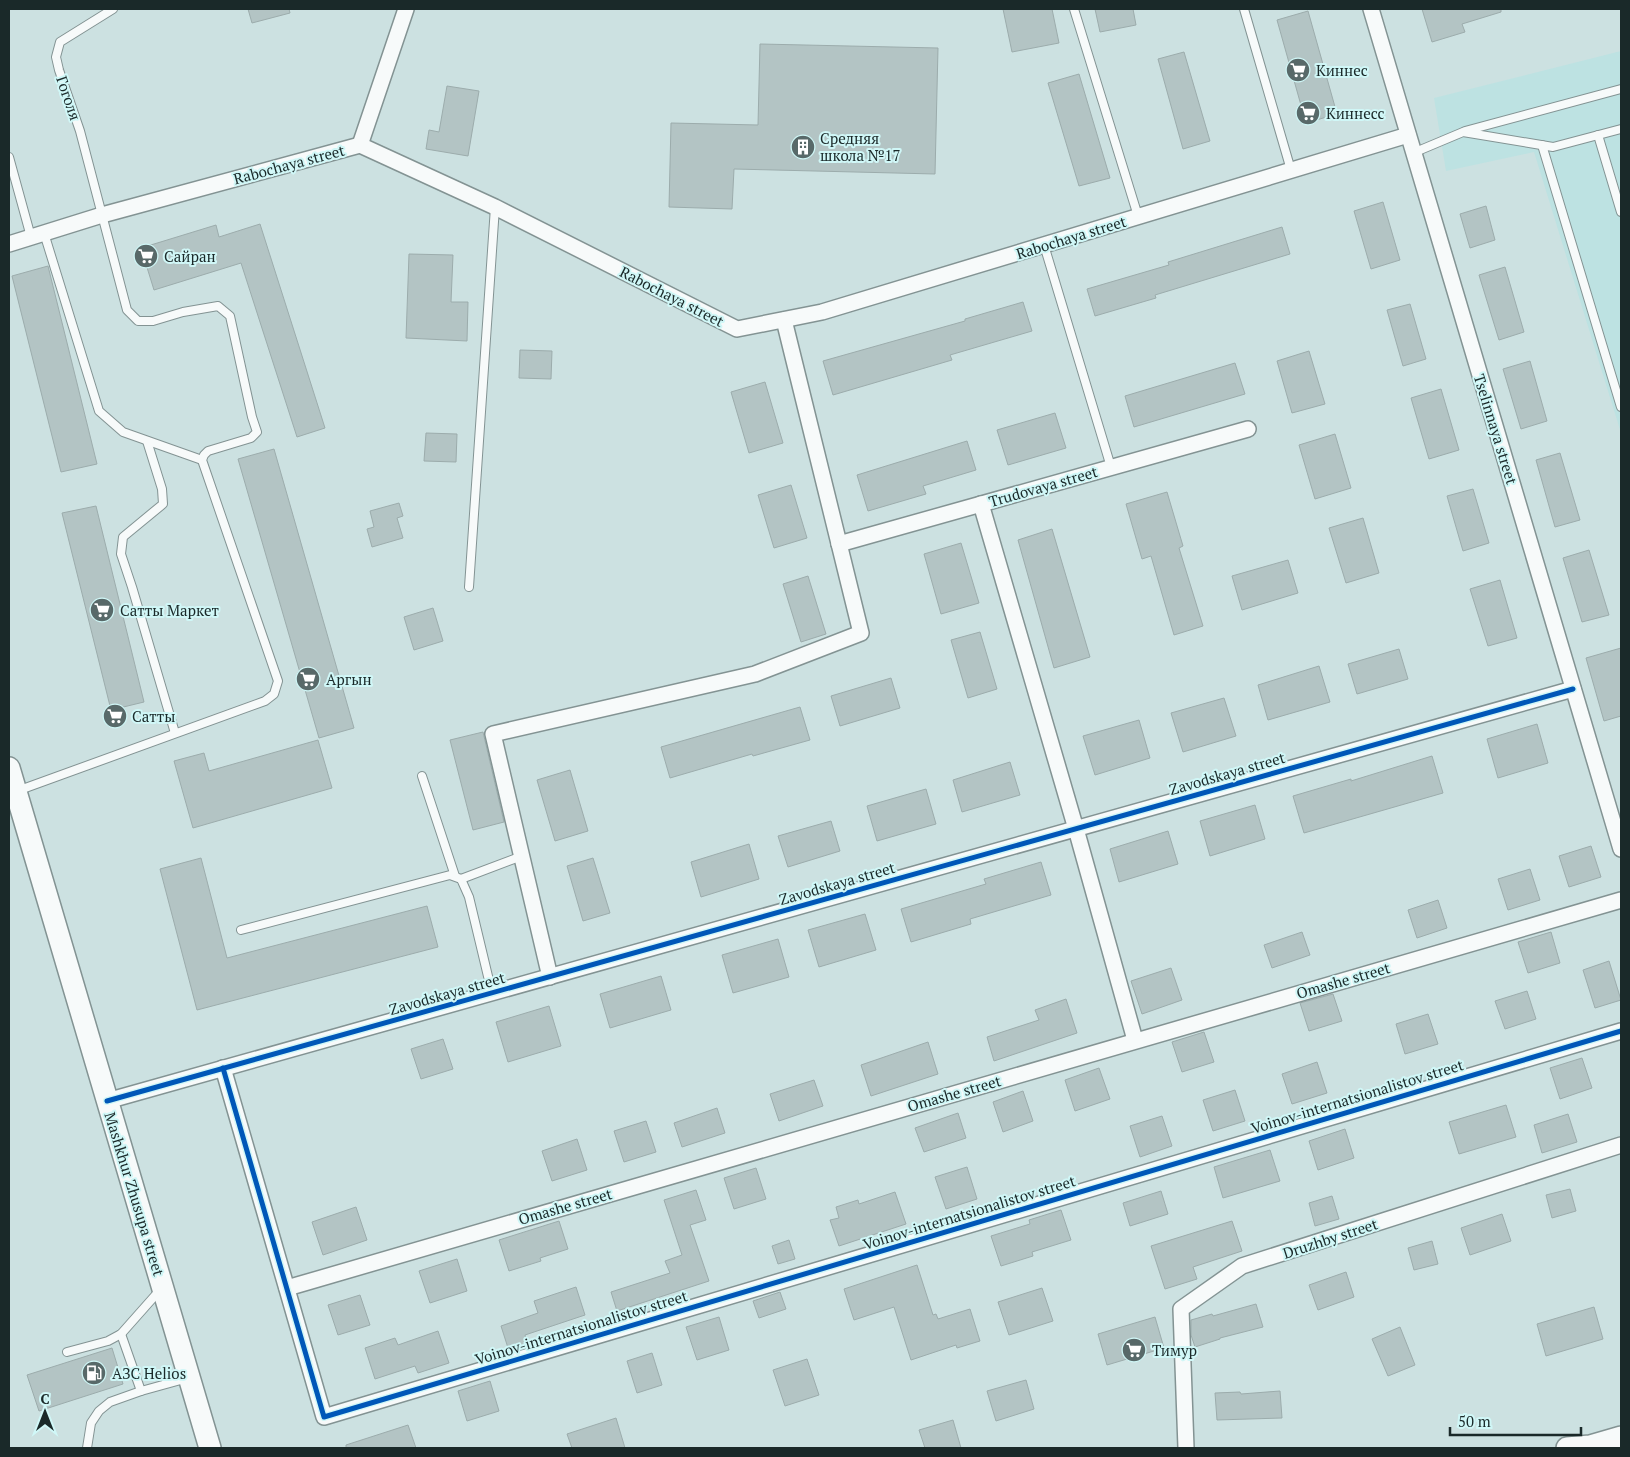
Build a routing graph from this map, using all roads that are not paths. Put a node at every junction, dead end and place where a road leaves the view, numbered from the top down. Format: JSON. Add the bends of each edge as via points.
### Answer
{"nodes":[{"id":1,"x":114,"y":9,"type":"edge"},
{"id":2,"x":406,"y":9,"type":"edge"},
{"id":3,"x":1074,"y":9,"type":"edge"},
{"id":4,"x":1244,"y":9,"type":"edge"},
{"id":5,"x":1371,"y":9,"type":"edge"},
{"id":6,"x":1621,"y":88,"type":"edge"},
{"id":7,"x":1621,"y":129,"type":"edge"},
{"id":8,"x":1463,"y":132,"type":"junction"},
{"id":9,"x":1408,"y":135,"type":"junction"},
{"id":10,"x":1598,"y":135,"type":"junction"},
{"id":11,"x":360,"y":145,"type":"junction"},
{"id":12,"x":1542,"y":145,"type":"junction"},
{"id":13,"x":1413,"y":154,"type":"junction"},
{"id":14,"x":9,"y":157,"type":"edge"},
{"id":15,"x":1291,"y":170,"type":"junction"},
{"id":16,"x":495,"y":207,"type":"junction"},
{"id":17,"x":1621,"y":212,"type":"edge"},
{"id":18,"x":102,"y":215,"type":"junction"},
{"id":19,"x":1138,"y":216,"type":"junction"},
{"id":20,"x":38,"y":235,"type":"junction"},
{"id":21,"x":9,"y":244,"type":"edge"},
{"id":22,"x":1044,"y":245,"type":"junction"},
{"id":23,"x":784,"y":320,"type":"junction"},
{"id":24,"x":1621,"y":407,"type":"edge"},
{"id":25,"x":1248,"y":429,"type":"dead end"},
{"id":26,"x":147,"y":441,"type":"junction"},
{"id":27,"x":202,"y":460,"type":"junction"},
{"id":28,"x":1111,"y":467,"type":"junction"},
{"id":29,"x":981,"y":504,"type":"junction"},
{"id":30,"x":839,"y":544,"type":"junction"},
{"id":31,"x":469,"y":587,"type":"dead end"},
{"id":32,"x":1573,"y":689,"type":"junction"},
{"id":33,"x":175,"y":733,"type":"junction"},
{"id":34,"x":9,"y":768,"type":"edge"},
{"id":35,"x":422,"y":776,"type":"dead end"},
{"id":36,"x":16,"y":792,"type":"junction"},
{"id":37,"x":1076,"y":829,"type":"junction"},
{"id":38,"x":1621,"y":849,"type":"edge"},
{"id":39,"x":522,"y":856,"type":"junction"},
{"id":40,"x":458,"y":877,"type":"junction"},
{"id":41,"x":1621,"y":900,"type":"edge"},
{"id":42,"x":241,"y":930,"type":"dead end"},
{"id":43,"x":550,"y":976,"type":"junction"},
{"id":44,"x":492,"y":993,"type":"junction"},
{"id":45,"x":1621,"y":1031,"type":"edge"},
{"id":46,"x":1135,"y":1040,"type":"junction"},
{"id":47,"x":223,"y":1068,"type":"junction"},
{"id":48,"x":108,"y":1101,"type":"junction"},
{"id":49,"x":1621,"y":1145,"type":"edge"},
{"id":50,"x":162,"y":1286,"type":"junction"},
{"id":51,"x":287,"y":1288,"type":"junction"},
{"id":52,"x":122,"y":1334,"type":"junction"},
{"id":53,"x":67,"y":1352,"type":"dead end"},
{"id":54,"x":189,"y":1377,"type":"junction"},
{"id":55,"x":141,"y":1391,"type":"junction"},
{"id":56,"x":1621,"y":1437,"type":"edge"},
{"id":57,"x":87,"y":1448,"type":"edge"},
{"id":58,"x":210,"y":1448,"type":"edge"},
{"id":59,"x":1186,"y":1448,"type":"edge"},
{"id":60,"x":1567,"y":1448,"type":"edge"}],
"edges":[{"from":1,"to":18,"type":"lane","name":"Гоголя","via":[[60,42],[56,57]]},
{"from":2,"to":11,"type":"street"},
{"from":3,"to":19,"type":"lane"},
{"from":4,"to":15,"type":"lane"},
{"from":5,"to":9,"type":"street","name":"Tselinnaya street"},
{"from":6,"to":8,"type":"lane"},
{"from":7,"to":10,"type":"lane"},
{"from":8,"to":12,"type":"lane"},
{"from":8,"to":13,"type":"lane"},
{"from":9,"to":13,"type":"street","name":"Tselinnaya street"},
{"from":9,"to":15,"type":"street","name":"Rabochaya street"},
{"from":10,"to":12,"type":"lane","via":[[1553,147]]},
{"from":10,"to":17,"type":"lane"},
{"from":11,"to":16,"type":"street","name":"Rabochaya street"},
{"from":11,"to":18,"type":"street","name":"Rabochaya street"},
{"from":12,"to":24,"type":"lane"},
{"from":13,"to":32,"type":"street","name":"Tselinnaya street"},
{"from":14,"to":20,"type":"lane"},
{"from":15,"to":19,"type":"street","name":"Rabochaya street"},
{"from":16,"to":23,"type":"street","name":"Rabochaya street","via":[[737,329]]},
{"from":16,"to":31,"type":"lane"},
{"from":18,"to":20,"type":"street","name":"Rabochaya street"},
{"from":18,"to":27,"type":"lane","name":"Гоголя","via":[[127,310],[138,321],[153,321],[218,306],[230,316],[258,432],[251,438],[208,451]]},
{"from":19,"to":22,"type":"street","name":"Rabochaya street"},
{"from":20,"to":21,"type":"street","name":"Rabochaya street"},
{"from":20,"to":26,"type":"lane","via":[[99,411],[123,432]]},
{"from":22,"to":23,"type":"street","name":"Rabochaya street","via":[[822,312]]},
{"from":22,"to":28,"type":"lane"},
{"from":23,"to":30,"type":"street"},
{"from":25,"to":28,"type":"street","name":"Trudovaya street"},
{"from":26,"to":27,"type":"lane"},
{"from":26,"to":33,"type":"lane","via":[[162,489],[163,504],[123,537],[120,554]]},
{"from":27,"to":33,"type":"lane","via":[[278,681],[274,694],[265,700]]},
{"from":28,"to":29,"type":"street","name":"Trudovaya street"},
{"from":29,"to":30,"type":"street","name":"Trudovaya street"},
{"from":29,"to":37,"type":"street"},
{"from":30,"to":39,"type":"street","via":[[861,634],[756,674],[493,734]]},
{"from":32,"to":37,"type":"street","name":"Zavodskaya street"},
{"from":32,"to":38,"type":"street","name":"Tselinnaya street"},
{"from":33,"to":36,"type":"lane"},
{"from":34,"to":36,"type":"main road","name":"Mashkhur Zhusupa street"},
{"from":35,"to":40,"type":"lane"},
{"from":36,"to":48,"type":"main road","name":"Mashkhur Zhusupa street"},
{"from":37,"to":43,"type":"street","name":"Zavodskaya street"},
{"from":37,"to":46,"type":"street"},
{"from":39,"to":40,"type":"lane"},
{"from":39,"to":43,"type":"street"},
{"from":40,"to":42,"type":"lane","via":[[450,875]]},
{"from":40,"to":44,"type":"lane","via":[[469,897]]},
{"from":41,"to":46,"type":"street","name":"Omashe street"},
{"from":43,"to":44,"type":"street","name":"Zavodskaya street"},
{"from":44,"to":47,"type":"street","name":"Zavodskaya street"},
{"from":45,"to":51,"type":"street","name":"Voinov-internatsionalistov street","via":[[324,1417]]},
{"from":46,"to":51,"type":"street","name":"Omashe street"},
{"from":47,"to":48,"type":"street","name":"Zavodskaya street"},
{"from":47,"to":51,"type":"street"},
{"from":48,"to":50,"type":"main road","name":"Mashkhur Zhusupa street"},
{"from":49,"to":59,"type":"street","name":"Druzhby street","via":[[1242,1266],[1181,1309]]},
{"from":50,"to":52,"type":"lane"},
{"from":50,"to":54,"type":"main road","name":"Mashkhur Zhusupa street"},
{"from":52,"to":53,"type":"lane"},
{"from":52,"to":55,"type":"lane"},
{"from":54,"to":55,"type":"lane"},
{"from":54,"to":58,"type":"main road","name":"Mashkhur Zhusupa street"},
{"from":55,"to":57,"type":"lane","via":[[110,1402],[99,1411],[91,1423]]},
{"from":56,"to":60,"type":"main road","via":[[1590,1446]]}]}
